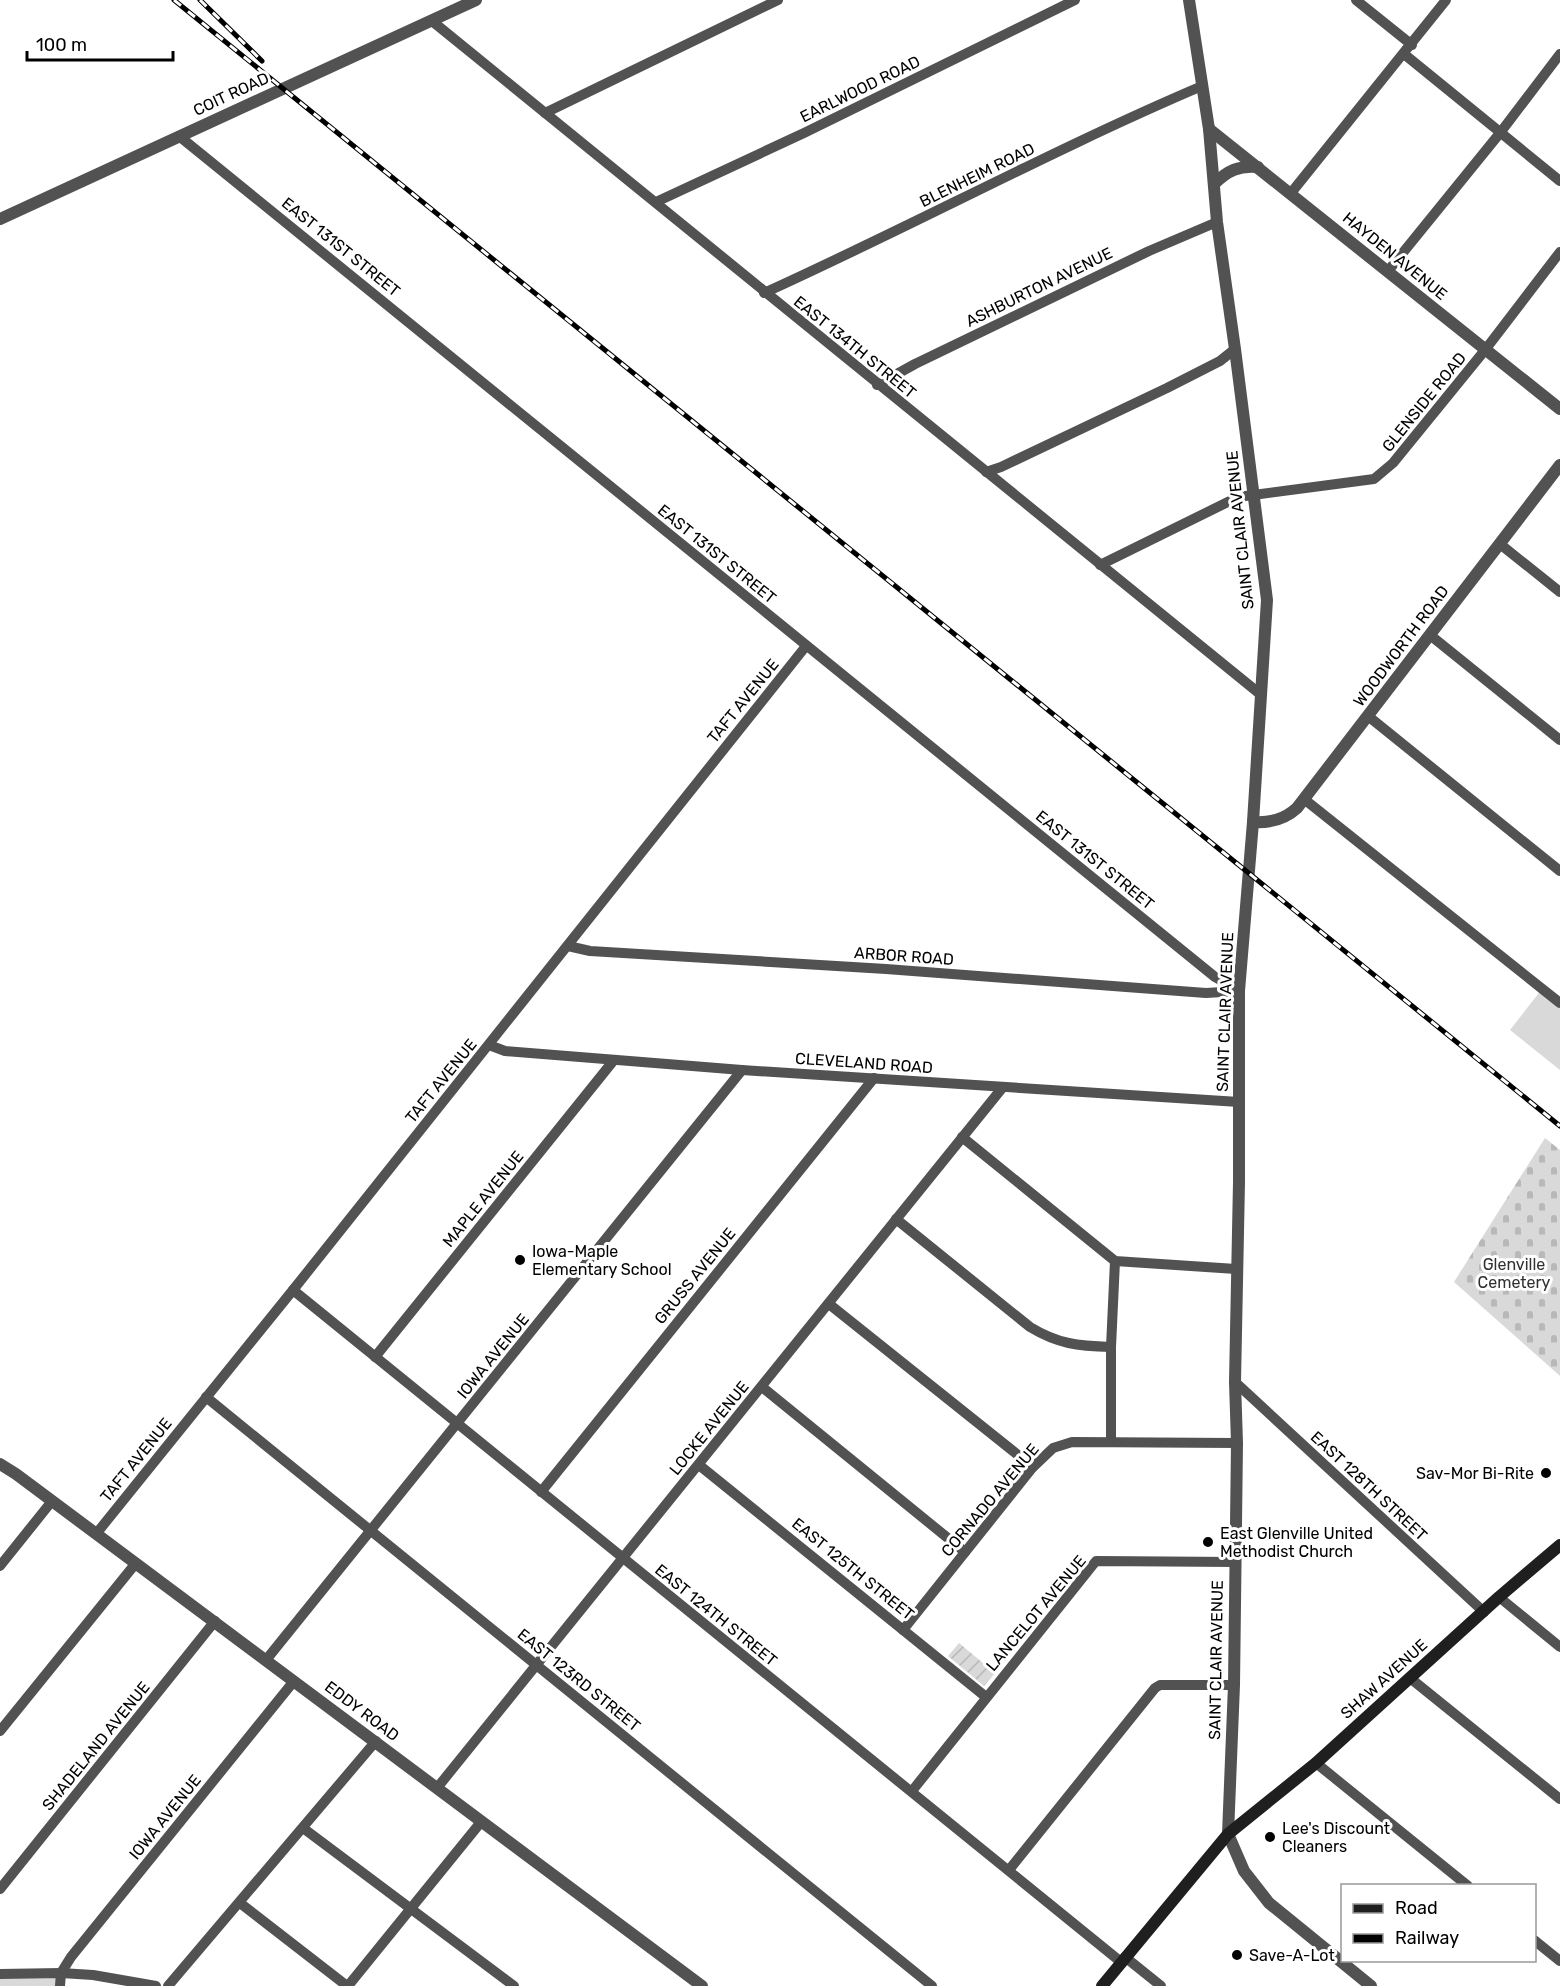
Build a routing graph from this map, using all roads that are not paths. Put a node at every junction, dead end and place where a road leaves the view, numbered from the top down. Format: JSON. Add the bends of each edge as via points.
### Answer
{"nodes":[{"id":1,"x":476,"y":0,"type":"edge"},
{"id":2,"x":778,"y":0,"type":"edge"},
{"id":3,"x":1075,"y":0,"type":"edge"},
{"id":4,"x":1189,"y":0,"type":"edge"},
{"id":5,"x":1356,"y":0,"type":"edge"},
{"id":6,"x":1446,"y":0,"type":"edge"},
{"id":7,"x":432,"y":21,"type":"junction"},
{"id":8,"x":1412,"y":45,"type":"junction"},
{"id":9,"x":1404,"y":54,"type":"junction"},
{"id":10,"x":1560,"y":54,"type":"edge"},
{"id":11,"x":1202,"y":86,"type":"junction"},
{"id":12,"x":545,"y":114,"type":"junction"},
{"id":13,"x":1209,"y":129,"type":"junction"},
{"id":14,"x":1500,"y":133,"type":"junction"},
{"id":15,"x":179,"y":136,"type":"junction"},
{"id":16,"x":1258,"y":167,"type":"junction"},
{"id":17,"x":1560,"y":181,"type":"edge"},
{"id":18,"x":1214,"y":184,"type":"junction"},
{"id":19,"x":1291,"y":193,"type":"junction"},
{"id":20,"x":656,"y":202,"type":"junction"},
{"id":21,"x":0,"y":219,"type":"edge"},
{"id":22,"x":1217,"y":222,"type":"junction"},
{"id":23,"x":1560,"y":252,"type":"edge"},
{"id":24,"x":1388,"y":271,"type":"junction"},
{"id":25,"x":764,"y":293,"type":"junction"},
{"id":26,"x":1235,"y":349,"type":"junction"},
{"id":27,"x":1485,"y":350,"type":"junction"},
{"id":28,"x":877,"y":385,"type":"junction"},
{"id":29,"x":1560,"y":409,"type":"edge"},
{"id":30,"x":1560,"y":465,"type":"edge"},
{"id":31,"x":986,"y":472,"type":"junction"},
{"id":32,"x":1253,"y":494,"type":"junction"},
{"id":33,"x":1500,"y":544,"type":"junction"},
{"id":34,"x":1101,"y":566,"type":"junction"},
{"id":35,"x":1560,"y":592,"type":"edge"},
{"id":36,"x":1430,"y":635,"type":"junction"},
{"id":37,"x":806,"y":646,"type":"junction"},
{"id":38,"x":1260,"y":694,"type":"junction"},
{"id":39,"x":1368,"y":716,"type":"junction"},
{"id":40,"x":1560,"y":740,"type":"edge"},
{"id":41,"x":1304,"y":799,"type":"junction"},
{"id":42,"x":1253,"y":822,"type":"junction"},
{"id":43,"x":1560,"y":871,"type":"edge"},
{"id":44,"x":568,"y":946,"type":"junction"},
{"id":45,"x":1239,"y":991,"type":"junction"},
{"id":46,"x":1560,"y":1003,"type":"edge"},
{"id":47,"x":489,"y":1045,"type":"junction"},
{"id":48,"x":614,"y":1060,"type":"junction"},
{"id":49,"x":742,"y":1070,"type":"junction"},
{"id":50,"x":874,"y":1078,"type":"junction"},
{"id":51,"x":1003,"y":1087,"type":"junction"},
{"id":52,"x":1239,"y":1102,"type":"junction"},
{"id":53,"x":962,"y":1137,"type":"junction"},
{"id":54,"x":896,"y":1219,"type":"junction"},
{"id":55,"x":1115,"y":1261,"type":"junction"},
{"id":56,"x":1236,"y":1269,"type":"junction"},
{"id":57,"x":293,"y":1290,"type":"junction"},
{"id":58,"x":829,"y":1304,"type":"junction"},
{"id":59,"x":1110,"y":1347,"type":"junction"},
{"id":60,"x":375,"y":1357,"type":"junction"},
{"id":61,"x":1234,"y":1382,"type":"junction"},
{"id":62,"x":762,"y":1387,"type":"junction"},
{"id":63,"x":207,"y":1397,"type":"junction"},
{"id":64,"x":457,"y":1424,"type":"junction"},
{"id":65,"x":1111,"y":1441,"type":"junction"},
{"id":66,"x":1237,"y":1443,"type":"junction"},
{"id":67,"x":0,"y":1464,"type":"edge"},
{"id":68,"x":699,"y":1466,"type":"junction"},
{"id":69,"x":1033,"y":1467,"type":"junction"},
{"id":70,"x":541,"y":1492,"type":"junction"},
{"id":71,"x":52,"y":1501,"type":"junction"},
{"id":72,"x":371,"y":1530,"type":"junction"},
{"id":73,"x":96,"y":1534,"type":"junction"},
{"id":74,"x":1560,"y":1545,"type":"edge"},
{"id":75,"x":965,"y":1552,"type":"junction"},
{"id":76,"x":624,"y":1559,"type":"junction"},
{"id":77,"x":1235,"y":1562,"type":"junction"},
{"id":78,"x":136,"y":1563,"type":"junction"},
{"id":79,"x":0,"y":1566,"type":"edge"},
{"id":80,"x":1499,"y":1598,"type":"junction"},
{"id":81,"x":1484,"y":1612,"type":"junction"},
{"id":82,"x":215,"y":1621,"type":"junction"},
{"id":83,"x":903,"y":1630,"type":"junction"},
{"id":84,"x":1560,"y":1647,"type":"edge"},
{"id":85,"x":266,"y":1660,"type":"junction"},
{"id":86,"x":537,"y":1665,"type":"junction"},
{"id":87,"x":1410,"y":1678,"type":"junction"},
{"id":88,"x":294,"y":1681,"type":"junction"},
{"id":89,"x":1234,"y":1685,"type":"junction"},
{"id":90,"x":986,"y":1698,"type":"junction"},
{"id":91,"x":0,"y":1731,"type":"edge"},
{"id":92,"x":376,"y":1741,"type":"junction"},
{"id":93,"x":1316,"y":1763,"type":"junction"},
{"id":94,"x":437,"y":1788,"type":"junction"},
{"id":95,"x":912,"y":1791,"type":"junction"},
{"id":96,"x":1560,"y":1799,"type":"edge"},
{"id":97,"x":481,"y":1822,"type":"junction"},
{"id":98,"x":303,"y":1828,"type":"junction"},
{"id":99,"x":1228,"y":1834,"type":"junction"},
{"id":100,"x":1009,"y":1869,"type":"junction"},
{"id":101,"x":1466,"y":1884,"type":"edge"},
{"id":102,"x":0,"y":1888,"type":"edge"},
{"id":103,"x":240,"y":1903,"type":"junction"},
{"id":104,"x":410,"y":1909,"type":"junction"},
{"id":105,"x":1536,"y":1942,"type":"edge"},
{"id":106,"x":1123,"y":1960,"type":"junction"},
{"id":107,"x":1560,"y":1961,"type":"edge"},
{"id":108,"x":1341,"y":1962,"type":"edge"},
{"id":109,"x":1342,"y":1962,"type":"edge"},
{"id":110,"x":61,"y":1973,"type":"junction"},
{"id":111,"x":0,"y":1974,"type":"edge"},
{"id":112,"x":60,"y":1986,"type":"edge"},
{"id":113,"x":156,"y":1986,"type":"edge"},
{"id":114,"x":168,"y":1986,"type":"edge"},
{"id":115,"x":347,"y":1986,"type":"edge"},
{"id":116,"x":514,"y":1986,"type":"edge"},
{"id":117,"x":702,"y":1986,"type":"edge"},
{"id":118,"x":932,"y":1986,"type":"edge"},
{"id":119,"x":1102,"y":1986,"type":"edge"},
{"id":120,"x":1161,"y":1986,"type":"edge"},
{"id":121,"x":1371,"y":1986,"type":"edge"}],
"edges":[{"from":1,"to":7,"type":"street","name":"COIT ROAD"},
{"from":2,"to":12,"type":"street"},
{"from":3,"to":20,"type":"street","name":"EARLWOOD ROAD"},
{"from":4,"to":11,"type":"street","name":"SAINT CLAIR AVENUE"},
{"from":5,"to":8,"type":"street"},
{"from":6,"to":8,"type":"street"},
{"from":7,"to":12,"type":"street","name":"EAST 134TH STREET"},
{"from":7,"to":15,"type":"street","name":"COIT ROAD"},
{"from":8,"to":9,"type":"street"},
{"from":9,"to":14,"type":"street"},
{"from":9,"to":19,"type":"street"},
{"from":10,"to":14,"type":"street"},
{"from":11,"to":13,"type":"street","name":"SAINT CLAIR AVENUE"},
{"from":11,"to":25,"type":"street","name":"BLENHEIM ROAD","via":[[1129,117]]},
{"from":12,"to":20,"type":"street","name":"EAST 134TH STREET"},
{"from":13,"to":16,"type":"street","name":"HAYDEN AVENUE"},
{"from":13,"to":18,"type":"street","name":"SAINT CLAIR AVENUE"},
{"from":14,"to":17,"type":"street"},
{"from":14,"to":24,"type":"street"},
{"from":15,"to":21,"type":"street","name":"COIT ROAD"},
{"from":15,"to":37,"type":"street","name":"EAST 131ST STREET"},
{"from":16,"to":18,"type":"street","via":[[1239,167],[1223,174]]},
{"from":16,"to":19,"type":"street","name":"HAYDEN AVENUE"},
{"from":18,"to":22,"type":"street","name":"SAINT CLAIR AVENUE"},
{"from":19,"to":24,"type":"street","name":"HAYDEN AVENUE"},
{"from":20,"to":25,"type":"street","name":"EAST 134TH STREET"},
{"from":22,"to":26,"type":"street","name":"SAINT CLAIR AVENUE"},
{"from":22,"to":28,"type":"street","name":"ASHBURTON AVENUE","via":[[1149,250]]},
{"from":23,"to":27,"type":"street","name":"GLENSIDE ROAD"},
{"from":24,"to":27,"type":"street","name":"HAYDEN AVENUE"},
{"from":25,"to":28,"type":"street","name":"EAST 134TH STREET"},
{"from":26,"to":31,"type":"street","via":[[1167,388]]},
{"from":26,"to":32,"type":"street","name":"SAINT CLAIR AVENUE"},
{"from":27,"to":29,"type":"street","name":"HAYDEN AVENUE"},
{"from":27,"to":32,"type":"street","name":"GLENSIDE ROAD","via":[[1393,463],[1374,479]]},
{"from":28,"to":31,"type":"street","name":"EAST 134TH STREET"},
{"from":30,"to":33,"type":"street","name":"WOODWORTH ROAD"},
{"from":31,"to":34,"type":"street","name":"EAST 134TH STREET"},
{"from":32,"to":34,"type":"street","name":"GLENSIDE ROAD","via":[[1238,497]]},
{"from":32,"to":38,"type":"street","name":"SAINT CLAIR AVENUE","via":[[1267,600]]},
{"from":33,"to":35,"type":"street"},
{"from":33,"to":36,"type":"street","name":"WOODWORTH ROAD"},
{"from":34,"to":38,"type":"street","name":"EAST 134TH STREET"},
{"from":36,"to":39,"type":"street","name":"WOODWORTH ROAD"},
{"from":36,"to":40,"type":"street"},
{"from":37,"to":44,"type":"street","name":"TAFT AVENUE"},
{"from":37,"to":45,"type":"street","name":"EAST 131ST STREET","via":[[1215,977]]},
{"from":38,"to":42,"type":"street","name":"SAINT CLAIR AVENUE"},
{"from":39,"to":41,"type":"street","name":"WOODWORTH ROAD"},
{"from":39,"to":43,"type":"street"},
{"from":41,"to":42,"type":"street","name":"WOODWORTH ROAD","via":[[1290,815],[1279,820]]},
{"from":41,"to":46,"type":"street"},
{"from":42,"to":45,"type":"street","name":"SAINT CLAIR AVENUE"},
{"from":44,"to":45,"type":"street","name":"ARBOR ROAD","via":[[591,951],[1203,993]]},
{"from":44,"to":47,"type":"street","name":"TAFT AVENUE"},
{"from":45,"to":52,"type":"street","name":"SAINT CLAIR AVENUE"},
{"from":47,"to":48,"type":"street","name":"CLEVELAND ROAD","via":[[505,1051]]},
{"from":47,"to":57,"type":"street","name":"TAFT AVENUE"},
{"from":48,"to":49,"type":"street","name":"CLEVELAND ROAD"},
{"from":48,"to":60,"type":"street","name":"MAPLE AVENUE"},
{"from":49,"to":50,"type":"street","name":"CLEVELAND ROAD"},
{"from":49,"to":64,"type":"street","name":"IOWA AVENUE"},
{"from":50,"to":51,"type":"street","name":"CLEVELAND ROAD"},
{"from":50,"to":70,"type":"street","name":"GRUSS AVENUE"},
{"from":51,"to":52,"type":"street","name":"CLEVELAND ROAD"},
{"from":51,"to":53,"type":"street","name":"LOCKE AVENUE"},
{"from":52,"to":56,"type":"street","name":"SAINT CLAIR AVENUE"},
{"from":53,"to":54,"type":"street","name":"LOCKE AVENUE"},
{"from":53,"to":55,"type":"street"},
{"from":54,"to":58,"type":"street","name":"LOCKE AVENUE"},
{"from":54,"to":59,"type":"street","via":[[1030,1327],[1072,1345]]},
{"from":55,"to":56,"type":"street"},
{"from":55,"to":59,"type":"street"},
{"from":56,"to":61,"type":"street","name":"SAINT CLAIR AVENUE"},
{"from":57,"to":60,"type":"street","name":"EAST 124TH STREET"},
{"from":57,"to":63,"type":"street","name":"TAFT AVENUE"},
{"from":58,"to":62,"type":"street","name":"LOCKE AVENUE"},
{"from":58,"to":69,"type":"street"},
{"from":59,"to":65,"type":"street"},
{"from":60,"to":64,"type":"street","name":"EAST 124TH STREET"},
{"from":61,"to":66,"type":"street","name":"SAINT CLAIR AVENUE"},
{"from":61,"to":81,"type":"street","name":"EAST 128TH STREET"},
{"from":62,"to":68,"type":"street","name":"LOCKE AVENUE"},
{"from":62,"to":75,"type":"street"},
{"from":63,"to":72,"type":"street","name":"EAST 123RD STREET"},
{"from":63,"to":73,"type":"street","name":"TAFT AVENUE"},
{"from":64,"to":70,"type":"street","name":"EAST 124TH STREET"},
{"from":64,"to":72,"type":"street","name":"IOWA AVENUE"},
{"from":65,"to":66,"type":"street","name":"CORNADO AVENUE"},
{"from":65,"to":69,"type":"street","name":"CORNADO AVENUE","via":[[1072,1442],[1053,1448]]},
{"from":66,"to":77,"type":"street","name":"SAINT CLAIR AVENUE"},
{"from":67,"to":71,"type":"street","name":"EDDY ROAD"},
{"from":68,"to":76,"type":"street","name":"LOCKE AVENUE"},
{"from":68,"to":83,"type":"street","name":"EAST 125TH STREET"},
{"from":69,"to":75,"type":"street","name":"CORNADO AVENUE"},
{"from":70,"to":76,"type":"street","name":"EAST 124TH STREET"},
{"from":71,"to":73,"type":"street","name":"EDDY ROAD"},
{"from":71,"to":79,"type":"street"},
{"from":72,"to":85,"type":"street","name":"IOWA AVENUE"},
{"from":72,"to":86,"type":"street","name":"EAST 123RD STREET"},
{"from":73,"to":78,"type":"street","name":"EDDY ROAD"},
{"from":74,"to":80,"type":"main road","name":"SHAW AVENUE"},
{"from":75,"to":83,"type":"street","name":"CORNADO AVENUE"},
{"from":76,"to":86,"type":"street","name":"LOCKE AVENUE"},
{"from":76,"to":95,"type":"street","name":"EAST 124TH STREET"},
{"from":77,"to":89,"type":"street","name":"SAINT CLAIR AVENUE"},
{"from":77,"to":90,"type":"street","name":"LANCELOT AVENUE","via":[[1096,1561]]},
{"from":78,"to":82,"type":"street","name":"EDDY ROAD"},
{"from":78,"to":91,"type":"street"},
{"from":80,"to":81,"type":"main road","name":"SHAW AVENUE"},
{"from":80,"to":84,"type":"street"},
{"from":81,"to":87,"type":"main road","name":"SHAW AVENUE"},
{"from":82,"to":85,"type":"street","name":"EDDY ROAD"},
{"from":82,"to":102,"type":"street","name":"SHADELAND AVENUE"},
{"from":83,"to":90,"type":"street","name":"EAST 125TH STREET"},
{"from":85,"to":88,"type":"street","name":"EDDY ROAD"},
{"from":86,"to":94,"type":"street","name":"LOCKE AVENUE"},
{"from":86,"to":118,"type":"street","name":"EAST 123RD STREET"},
{"from":87,"to":93,"type":"main road","name":"SHAW AVENUE"},
{"from":87,"to":96,"type":"street"},
{"from":88,"to":92,"type":"street","name":"EDDY ROAD"},
{"from":88,"to":110,"type":"street","name":"IOWA AVENUE"},
{"from":89,"to":99,"type":"street","name":"SAINT CLAIR AVENUE"},
{"from":89,"to":100,"type":"street","via":[[1155,1688]]},
{"from":90,"to":95,"type":"street","name":"LANCELOT AVENUE"},
{"from":92,"to":94,"type":"street","name":"EDDY ROAD"},
{"from":92,"to":98,"type":"street"},
{"from":93,"to":99,"type":"main road","name":"SHAW AVENUE"},
{"from":93,"to":101,"type":"street"},
{"from":94,"to":97,"type":"street","name":"EDDY ROAD"},
{"from":95,"to":100,"type":"street","name":"EAST 124TH STREET"},
{"from":97,"to":104,"type":"street"},
{"from":97,"to":117,"type":"street","name":"EDDY ROAD"},
{"from":98,"to":103,"type":"street"},
{"from":98,"to":104,"type":"street"},
{"from":99,"to":106,"type":"main road"},
{"from":99,"to":108,"type":"street","via":[[1244,1871],[1269,1903]]},
{"from":100,"to":106,"type":"street","name":"EAST 124TH STREET"},
{"from":103,"to":114,"type":"street"},
{"from":103,"to":115,"type":"street"},
{"from":104,"to":115,"type":"street"},
{"from":104,"to":116,"type":"street"},
{"from":105,"to":107,"type":"street"},
{"from":106,"to":119,"type":"main road"},
{"from":106,"to":120,"type":"street","name":"EAST 124TH STREET"},
{"from":109,"to":121,"type":"street"},
{"from":110,"to":111,"type":"street"},
{"from":110,"to":112,"type":"street"},
{"from":110,"to":113,"type":"street"}]}
